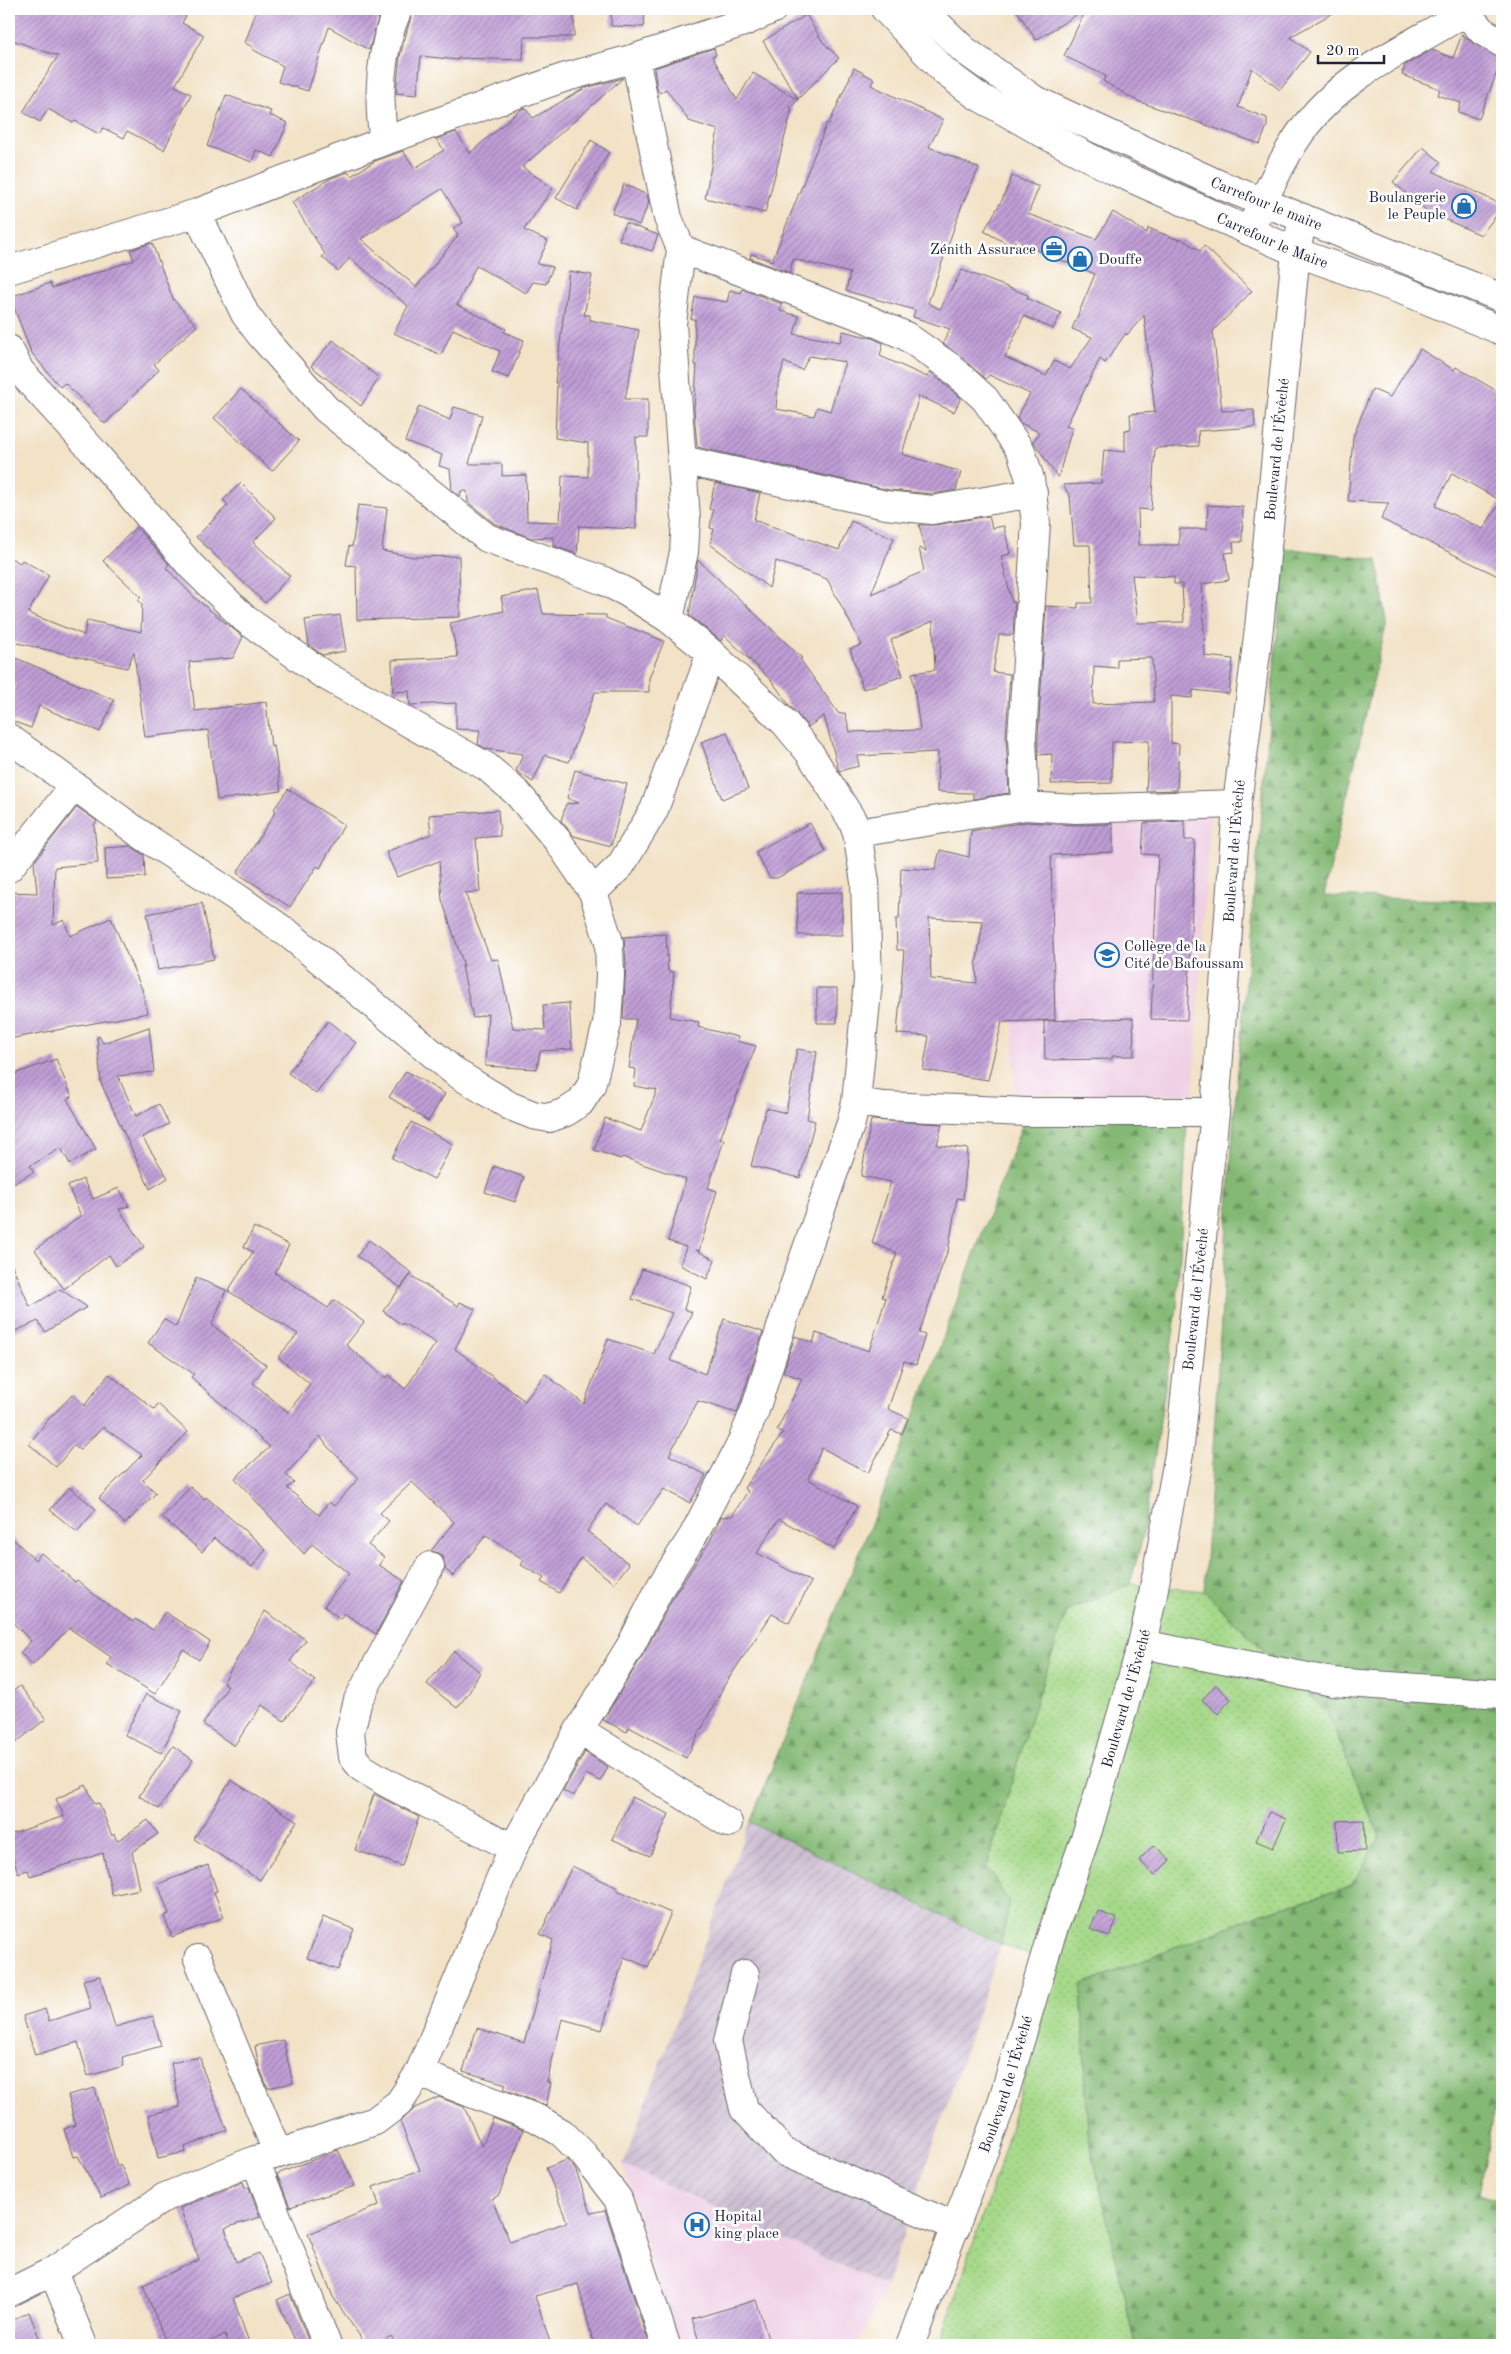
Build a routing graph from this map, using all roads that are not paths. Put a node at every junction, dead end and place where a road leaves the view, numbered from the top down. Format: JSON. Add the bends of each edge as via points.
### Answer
{"nodes":[{"id":1,"x":398,"y":9,"type":"edge"},
{"id":2,"x":772,"y":9,"type":"edge"},
{"id":3,"x":885,"y":9,"type":"edge"},
{"id":4,"x":922,"y":9,"type":"edge"},
{"id":5,"x":1468,"y":11,"type":"edge"},
{"id":6,"x":1502,"y":43,"type":"edge"},
{"id":7,"x":635,"y":58,"type":"junction"},
{"id":8,"x":384,"y":141,"type":"junction"},
{"id":9,"x":1263,"y":202,"type":"junction"},
{"id":10,"x":197,"y":213,"type":"junction"},
{"id":11,"x":1303,"y":218,"type":"junction"},
{"id":12,"x":1249,"y":231,"type":"junction"},
{"id":13,"x":681,"y":249,"type":"junction"},
{"id":14,"x":1296,"y":252,"type":"junction"},
{"id":15,"x":9,"y":270,"type":"edge"},
{"id":16,"x":1502,"y":298,"type":"edge"},
{"id":17,"x":1502,"y":331,"type":"edge"},
{"id":18,"x":9,"y":349,"type":"edge"},
{"id":19,"x":682,"y":460,"type":"junction"},
{"id":20,"x":1033,"y":493,"type":"junction"},
{"id":21,"x":669,"y":619,"type":"junction"},
{"id":22,"x":711,"y":653,"type":"junction"},
{"id":23,"x":9,"y":738,"type":"edge"},
{"id":24,"x":74,"y":786,"type":"junction"},
{"id":25,"x":1236,"y":804,"type":"junction"},
{"id":26,"x":1025,"y":806,"type":"junction"},
{"id":27,"x":857,"y":833,"type":"junction"},
{"id":28,"x":9,"y":868,"type":"edge"},
{"id":29,"x":593,"y":892,"type":"junction"},
{"id":30,"x":856,"y":1102,"type":"junction"},
{"id":31,"x":1214,"y":1112,"type":"junction"},
{"id":32,"x":430,"y":1566,"type":"dead end"},
{"id":33,"x":1142,"y":1644,"type":"junction"},
{"id":34,"x":1502,"y":1694,"type":"edge"},
{"id":35,"x":579,"y":1730,"type":"junction"},
{"id":36,"x":728,"y":1823,"type":"dead end"},
{"id":37,"x":513,"y":1848,"type":"junction"},
{"id":38,"x":198,"y":1959,"type":"dead end"},
{"id":39,"x":746,"y":1974,"type":"dead end"},
{"id":40,"x":419,"y":2073,"type":"junction"},
{"id":41,"x":266,"y":2157,"type":"junction"},
{"id":42,"x":956,"y":2227,"type":"junction"},
{"id":43,"x":53,"y":2271,"type":"junction"},
{"id":44,"x":9,"y":2293,"type":"edge"},
{"id":45,"x":83,"y":2345,"type":"edge"},
{"id":46,"x":327,"y":2345,"type":"edge"},
{"id":47,"x":666,"y":2345,"type":"edge"},
{"id":48,"x":910,"y":2345,"type":"edge"}],
"edges":[{"from":1,"to":8,"type":"main road","via":[[385,52],[379,103]]},
{"from":2,"to":7,"type":"main road","via":[[744,22]]},
{"from":3,"to":12,"type":"main road","name":"Carrefour le Maire","via":[[945,72],[976,95],[1122,173]]},
{"from":4,"to":9,"type":"main road","name":"Carrefour le maire","via":[[964,50],[1034,100]]},
{"from":5,"to":6,"type":"main road","via":[[1482,31]]},
{"from":5,"to":9,"type":"main road","via":[[1402,47],[1324,105],[1306,124],[1289,151]]},
{"from":7,"to":8,"type":"main road","via":[[563,78]]},
{"from":7,"to":13,"type":"main road","via":[[668,218]]},
{"from":8,"to":10,"type":"main road"},
{"from":9,"to":11,"type":"main road","name":"Carrefour le maire"},
{"from":9,"to":12,"type":"main road"},
{"from":10,"to":15,"type":"main road"},
{"from":10,"to":21,"type":"main road","via":[[245,314],[326,409],[487,538],[604,581]]},
{"from":11,"to":14,"type":"main road","name":"Boulevard de l'Évêché"},
{"from":11,"to":16,"type":"main road","name":"Carrefour le maire"},
{"from":12,"to":14,"type":"main road","name":"Carrefour le Maire"},
{"from":13,"to":19,"type":"main road","via":[[672,324]]},
{"from":13,"to":20,"type":"main road","via":[[865,318],[906,336],[950,366],[985,400],[1021,451]]},
{"from":14,"to":17,"type":"main road","name":"Carrefour le Maire"},
{"from":14,"to":25,"type":"main road","name":"Boulevard de l'Évêché","via":[[1259,628]]},
{"from":18,"to":29,"type":"main road","via":[[20,371],[191,566],[245,619],[321,673],[487,767],[517,793],[558,841]]},
{"from":19,"to":20,"type":"main road","via":[[886,504],[932,510]]},
{"from":19,"to":21,"type":"main road","via":[[686,520],[684,552]]},
{"from":20,"to":26,"type":"main road","via":[[1036,523],[1022,736]]},
{"from":21,"to":22,"type":"main road"},
{"from":22,"to":27,"type":"main road","via":[[785,723],[809,752]]},
{"from":22,"to":29,"type":"main road","via":[[654,810],[622,865]]},
{"from":23,"to":24,"type":"main road"},
{"from":24,"to":28,"type":"main road"},
{"from":24,"to":29,"type":"main road","via":[[139,834],[290,935],[456,1073],[510,1106],[533,1115],[549,1118],[566,1112],[580,1103],[594,1077],[607,1024],[610,976],[609,942]]},
{"from":25,"to":26,"type":"main road","via":[[1076,809]]},
{"from":25,"to":31,"type":"main road","name":"Boulevard de l'Évêché"},
{"from":26,"to":27,"type":"main road"},
{"from":27,"to":30,"type":"main road","via":[[868,909],[868,981]]},
{"from":30,"to":31,"type":"main road","via":[[1027,1112]]},
{"from":30,"to":35,"type":"main road","via":[[747,1430],[694,1536],[661,1586],[631,1645]]},
{"from":31,"to":33,"type":"main road","name":"Boulevard de l'Évêché","via":[[1179,1454]]},
{"from":32,"to":37,"type":"main road","via":[[358,1700],[350,1732],[353,1757],[362,1768],[387,1783]]},
{"from":33,"to":34,"type":"main road","via":[[1333,1682]]},
{"from":33,"to":42,"type":"main road","name":"Boulevard de l'Évêché","via":[[1088,1830],[1050,1939],[1001,2106]]},
{"from":35,"to":36,"type":"main road"},
{"from":35,"to":37,"type":"main road"},
{"from":37,"to":40,"type":"main road"},
{"from":38,"to":41,"type":"main road"},
{"from":39,"to":42,"type":"main road","via":[[728,2041],[744,2109],[784,2152]]},
{"from":40,"to":41,"type":"main road","via":[[399,2103],[375,2121]]},
{"from":40,"to":47,"type":"main road","via":[[538,2119],[562,2132],[584,2155],[618,2199]]},
{"from":41,"to":43,"type":"main road","via":[[165,2197]]},
{"from":41,"to":46,"type":"main road"},
{"from":42,"to":48,"type":"main road","name":"Boulevard de l'Évêché"},
{"from":43,"to":44,"type":"main road"},
{"from":43,"to":45,"type":"main road"}]}
